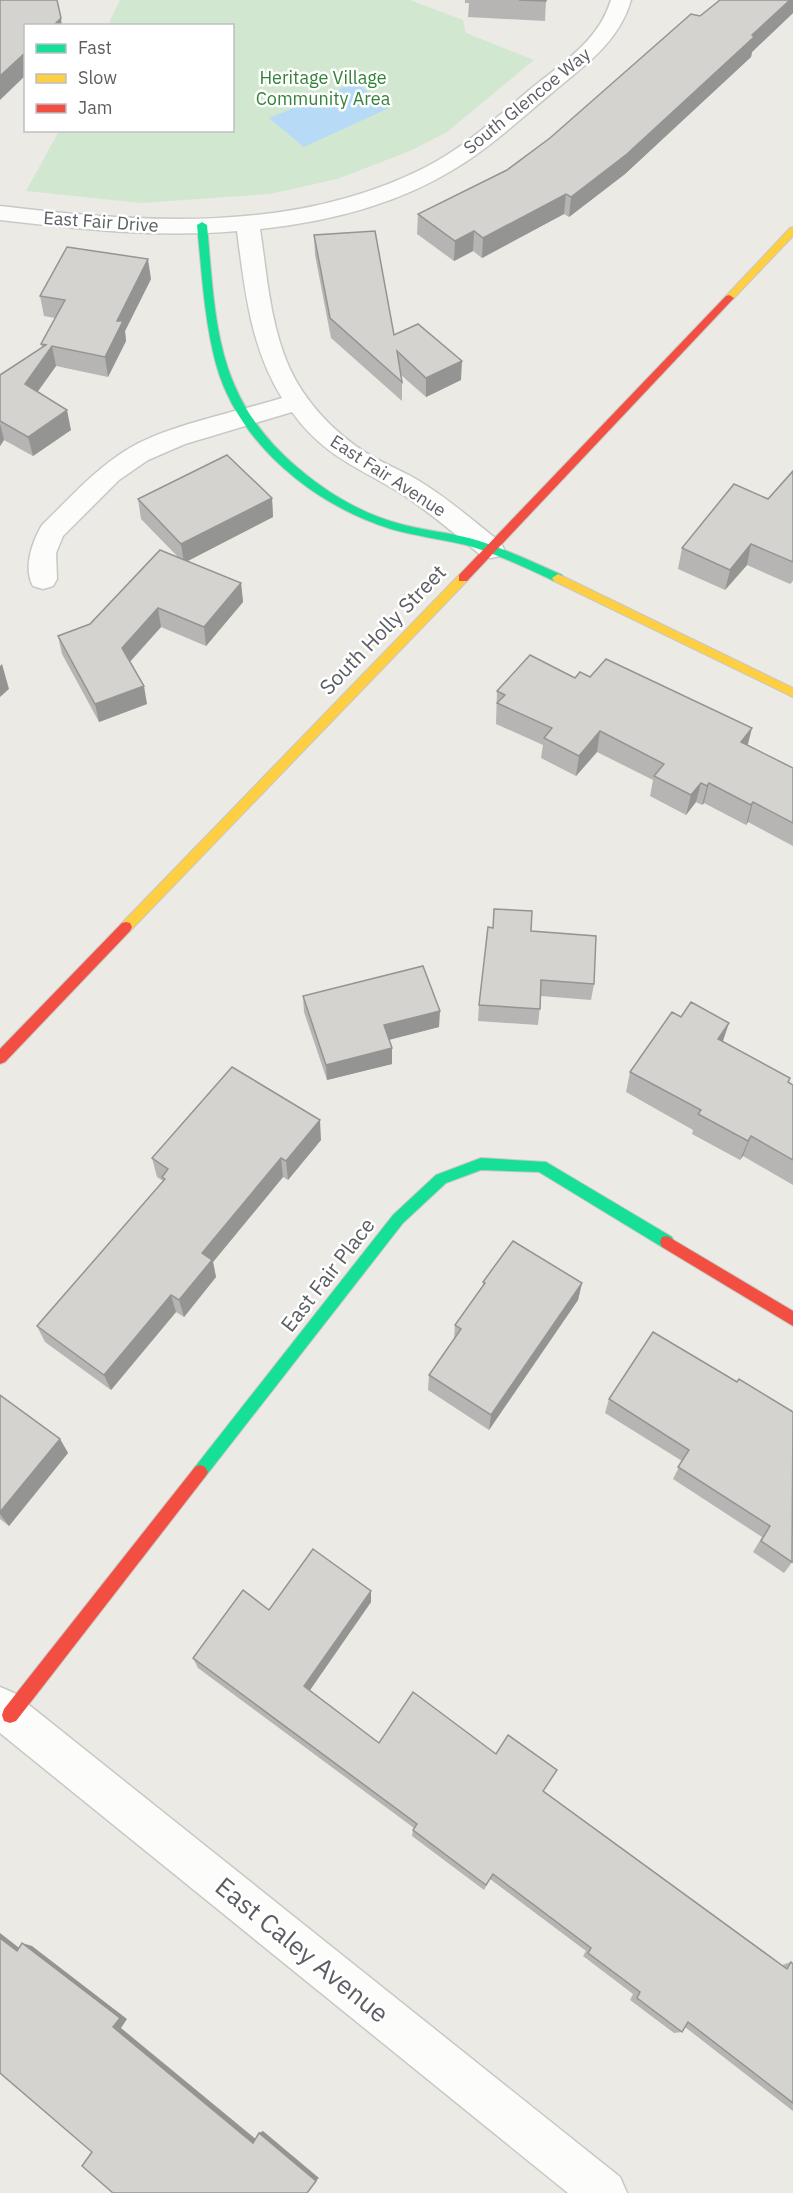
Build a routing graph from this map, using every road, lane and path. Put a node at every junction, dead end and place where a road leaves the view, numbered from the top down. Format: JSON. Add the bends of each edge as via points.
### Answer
{"nodes":[{"id":1,"x":621,"y":0,"type":"edge"},
{"id":2,"x":0,"y":213,"type":"edge"},
{"id":3,"x":248,"y":223,"type":"junction"},
{"id":4,"x":202,"y":225,"type":"junction"},
{"id":5,"x":793,"y":230,"type":"edge"},
{"id":6,"x":298,"y":402,"type":"junction"},
{"id":7,"x":246,"y":419,"type":"junction"},
{"id":8,"x":491,"y":549,"type":"junction"},
{"id":9,"x":43,"y":579,"type":"dead end"},
{"id":10,"x":793,"y":693,"type":"edge"},
{"id":11,"x":0,"y":1058,"type":"edge"},
{"id":12,"x":793,"y":1319,"type":"edge"},
{"id":13,"x":5,"y":1711,"type":"edge"},
{"id":14,"x":604,"y":2193,"type":"edge"}],
"edges":[{"from":1,"to":3,"type":"street","name":"South Glencoe Way","via":[[614,22],[593,47],[487,137],[451,162],[368,199],[290,218]]},
{"from":2,"to":4,"type":"street","name":"East Fair Drive","via":[[120,226]]},
{"from":3,"to":4,"type":"street","name":"South Glencoe Way"},
{"from":3,"to":6,"type":"street","name":"East Fair Avenue","via":[[269,348],[282,379]]},
{"from":4,"to":7,"type":"street","name":"East Fair Avenue","via":[[220,359],[229,392]]},
{"from":5,"to":8,"type":"street","name":"South Holly Street"},
{"from":6,"to":7,"type":"street"},
{"from":6,"to":8,"type":"street","name":"East Fair Avenue","via":[[331,440],[419,492]]},
{"from":7,"to":8,"type":"street","name":"East Fair Avenue","via":[[283,464],[348,505],[381,522]]},
{"from":7,"to":9,"type":"street","via":[[176,438],[139,454],[110,474],[51,531],[43,553]]},
{"from":8,"to":10,"type":"street","name":"East Fair Avenue"},
{"from":8,"to":11,"type":"street","name":"South Holly Street"},
{"from":12,"to":13,"type":"street","name":"East Fair Place","via":[[541,1166],[481,1164],[441,1179],[398,1219]]},
{"from":13,"to":14,"type":"street","name":"East Caley Avenue"}]}
